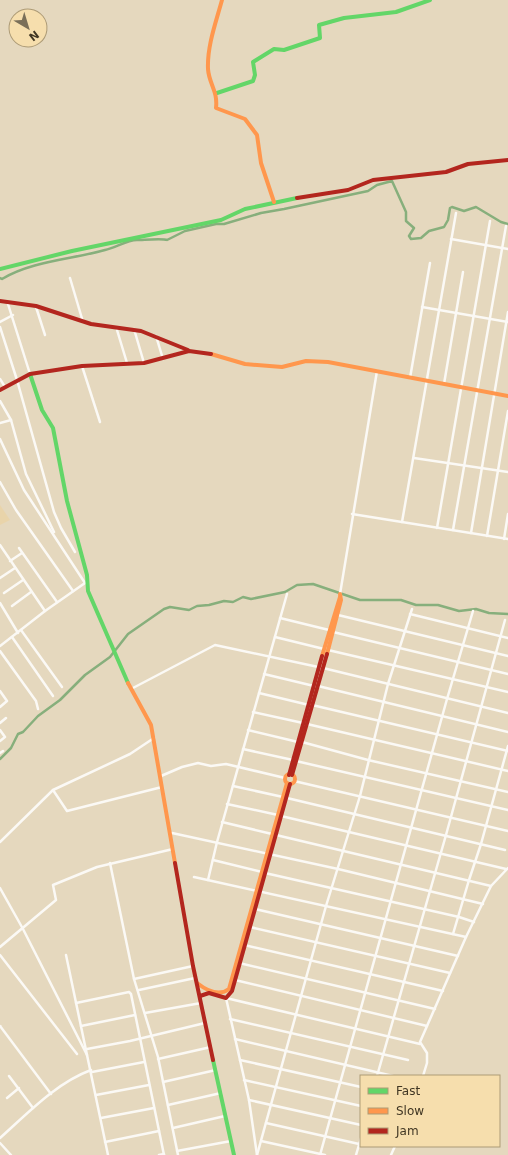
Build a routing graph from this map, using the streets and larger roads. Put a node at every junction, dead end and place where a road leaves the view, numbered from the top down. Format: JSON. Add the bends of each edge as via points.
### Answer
{"nodes":[{"id":1,"x":222,"y":0,"type":"edge"},
{"id":2,"x":430,"y":0,"type":"edge"},
{"id":3,"x":217,"y":93,"type":"junction"},
{"id":4,"x":508,"y":160,"type":"edge"},
{"id":5,"x":274,"y":202,"type":"junction"},
{"id":6,"x":456,"y":213,"type":"dead end"},
{"id":7,"x":490,"y":221,"type":"dead end"},
{"id":8,"x":506,"y":226,"type":"dead end"},
{"id":9,"x":451,"y":239,"type":"junction"},
{"id":10,"x":485,"y":245,"type":"junction"},
{"id":11,"x":502,"y":248,"type":"junction"},
{"id":12,"x":508,"y":250,"type":"edge"},
{"id":13,"x":430,"y":263,"type":"dead end"},
{"id":14,"x":0,"y":269,"type":"edge"},
{"id":15,"x":463,"y":272,"type":"dead end"},
{"id":16,"x":70,"y":278,"type":"dead end"},
{"id":17,"x":0,"y":301,"type":"edge"},
{"id":18,"x":8,"y":303,"type":"junction"},
{"id":19,"x":36,"y":306,"type":"junction"},
{"id":20,"x":422,"y":307,"type":"junction"},
{"id":21,"x":439,"y":310,"type":"junction"},
{"id":22,"x":508,"y":312,"type":"edge"},
{"id":23,"x":457,"y":313,"type":"junction"},
{"id":24,"x":13,"y":315,"type":"junction"},
{"id":25,"x":473,"y":316,"type":"junction"},
{"id":26,"x":490,"y":320,"type":"junction"},
{"id":27,"x":0,"y":322,"type":"edge"},
{"id":28,"x":83,"y":322,"type":"junction"},
{"id":29,"x":507,"y":322,"type":"edge"},
{"id":30,"x":0,"y":327,"type":"edge"},
{"id":31,"x":116,"y":330,"type":"dead end"},
{"id":32,"x":134,"y":330,"type":"junction"},
{"id":33,"x":45,"y":335,"type":"dead end"},
{"id":34,"x":156,"y":336,"type":"junction"},
{"id":35,"x":188,"y":351,"type":"junction"},
{"id":36,"x":163,"y":359,"type":"junction"},
{"id":37,"x":144,"y":363,"type":"junction"},
{"id":38,"x":127,"y":364,"type":"junction"},
{"id":39,"x":82,"y":366,"type":"junction"},
{"id":40,"x":377,"y":371,"type":"junction"},
{"id":41,"x":30,"y":374,"type":"junction"},
{"id":42,"x":0,"y":379,"type":"edge"},
{"id":43,"x":410,"y":379,"type":"junction"},
{"id":44,"x":17,"y":380,"type":"junction"},
{"id":45,"x":426,"y":382,"type":"junction"},
{"id":46,"x":444,"y":385,"type":"junction"},
{"id":47,"x":5,"y":387,"type":"junction"},
{"id":48,"x":461,"y":388,"type":"junction"},
{"id":49,"x":0,"y":390,"type":"edge"},
{"id":50,"x":478,"y":391,"type":"junction"},
{"id":51,"x":494,"y":394,"type":"junction"},
{"id":52,"x":508,"y":396,"type":"edge"},
{"id":53,"x":0,"y":400,"type":"edge"},
{"id":54,"x":508,"y":411,"type":"edge"},
{"id":55,"x":11,"y":420,"type":"junction"},
{"id":56,"x":100,"y":422,"type":"dead end"},
{"id":57,"x":0,"y":423,"type":"edge"},
{"id":58,"x":0,"y":439,"type":"edge"},
{"id":59,"x":414,"y":458,"type":"junction"},
{"id":60,"x":448,"y":463,"type":"junction"},
{"id":61,"x":465,"y":465,"type":"junction"},
{"id":62,"x":482,"y":468,"type":"junction"},
{"id":63,"x":498,"y":470,"type":"junction"},
{"id":64,"x":508,"y":472,"type":"edge"},
{"id":65,"x":0,"y":482,"type":"edge"},
{"id":66,"x":352,"y":514,"type":"junction"},
{"id":67,"x":508,"y":514,"type":"edge"},
{"id":68,"x":402,"y":522,"type":"junction"},
{"id":69,"x":61,"y":528,"type":"junction"},
{"id":70,"x":437,"y":528,"type":"junction"},
{"id":71,"x":453,"y":530,"type":"junction"},
{"id":72,"x":53,"y":532,"type":"junction"},
{"id":73,"x":471,"y":533,"type":"junction"},
{"id":74,"x":488,"y":536,"type":"junction"},
{"id":75,"x":504,"y":538,"type":"junction"},
{"id":76,"x":508,"y":539,"type":"edge"},
{"id":77,"x":0,"y":545,"type":"edge"},
{"id":78,"x":19,"y":548,"type":"dead end"},
{"id":79,"x":75,"y":552,"type":"dead end"},
{"id":80,"x":22,"y":553,"type":"junction"},
{"id":81,"x":10,"y":561,"type":"junction"},
{"id":82,"x":15,"y":568,"type":"junction"},
{"id":83,"x":0,"y":578,"type":"edge"},
{"id":84,"x":23,"y":580,"type":"junction"},
{"id":85,"x":86,"y":582,"type":"junction"},
{"id":86,"x":31,"y":592,"type":"junction"},
{"id":87,"x":72,"y":592,"type":"junction"},
{"id":88,"x":4,"y":593,"type":"dead end"},
{"id":89,"x":286,"y":594,"type":"dead end"},
{"id":90,"x":340,"y":595,"type":"junction"},
{"id":91,"x":57,"y":602,"type":"junction"},
{"id":92,"x":0,"y":604,"type":"edge"},
{"id":93,"x":12,"y":606,"type":"dead end"},
{"id":94,"x":412,"y":609,"type":"dead end"},
{"id":95,"x":45,"y":611,"type":"junction"},
{"id":96,"x":474,"y":611,"type":"dead end"},
{"id":97,"x":410,"y":614,"type":"junction"},
{"id":98,"x":338,"y":615,"type":"junction"},
{"id":99,"x":280,"y":618,"type":"junction"},
{"id":100,"x":506,"y":620,"type":"dead end"},
{"id":101,"x":468,"y":628,"type":"junction"},
{"id":102,"x":21,"y":630,"type":"junction"},
{"id":103,"x":332,"y":631,"type":"junction"},
{"id":104,"x":405,"y":632,"type":"junction"},
{"id":105,"x":18,"y":633,"type":"junction"},
{"id":106,"x":501,"y":636,"type":"junction"},
{"id":107,"x":12,"y":637,"type":"junction"},
{"id":108,"x":275,"y":638,"type":"junction"},
{"id":109,"x":508,"y":638,"type":"edge"},
{"id":110,"x":0,"y":646,"type":"edge"},
{"id":111,"x":463,"y":646,"type":"junction"},
{"id":112,"x":399,"y":648,"type":"junction"},
{"id":113,"x":326,"y":649,"type":"junction"},
{"id":114,"x":0,"y":651,"type":"edge"},
{"id":115,"x":497,"y":653,"type":"junction"},
{"id":116,"x":508,"y":656,"type":"edge"},
{"id":117,"x":270,"y":657,"type":"junction"},
{"id":118,"x":458,"y":662,"type":"junction"},
{"id":119,"x":394,"y":666,"type":"junction"},
{"id":120,"x":321,"y":668,"type":"junction"},
{"id":121,"x":492,"y":670,"type":"junction"},
{"id":122,"x":264,"y":674,"type":"junction"},
{"id":123,"x":508,"y":674,"type":"edge"},
{"id":124,"x":453,"y":680,"type":"junction"},
{"id":125,"x":388,"y":684,"type":"junction"},
{"id":126,"x":316,"y":686,"type":"junction"},
{"id":127,"x":62,"y":687,"type":"dead end"},
{"id":128,"x":488,"y":687,"type":"junction"},
{"id":129,"x":130,"y":689,"type":"junction"},
{"id":130,"x":0,"y":691,"type":"edge"},
{"id":131,"x":508,"y":692,"type":"edge"},
{"id":132,"x":259,"y":693,"type":"junction"},
{"id":133,"x":53,"y":696,"type":"dead end"},
{"id":134,"x":447,"y":699,"type":"junction"},
{"id":135,"x":384,"y":703,"type":"junction"},
{"id":136,"x":310,"y":705,"type":"junction"},
{"id":137,"x":0,"y":707,"type":"edge"},
{"id":138,"x":482,"y":707,"type":"junction"},
{"id":139,"x":38,"y":708,"type":"dead end"},
{"id":140,"x":253,"y":712,"type":"junction"},
{"id":141,"x":508,"y":713,"type":"edge"},
{"id":142,"x":443,"y":716,"type":"junction"},
{"id":143,"x":6,"y":718,"type":"dead end"},
{"id":144,"x":380,"y":721,"type":"junction"},
{"id":145,"x":0,"y":723,"type":"edge"},
{"id":146,"x":305,"y":724,"type":"junction"},
{"id":147,"x":477,"y":725,"type":"junction"},
{"id":148,"x":0,"y":730,"type":"edge"},
{"id":149,"x":248,"y":730,"type":"junction"},
{"id":150,"x":508,"y":732,"type":"edge"},
{"id":151,"x":437,"y":735,"type":"junction"},
{"id":152,"x":154,"y":738,"type":"junction"},
{"id":153,"x":374,"y":739,"type":"junction"},
{"id":154,"x":0,"y":741,"type":"edge"},
{"id":155,"x":300,"y":742,"type":"junction"},
{"id":156,"x":472,"y":743,"type":"junction"},
{"id":157,"x":508,"y":746,"type":"edge"},
{"id":158,"x":243,"y":749,"type":"junction"},
{"id":159,"x":507,"y":750,"type":"edge"},
{"id":160,"x":432,"y":753,"type":"junction"},
{"id":161,"x":368,"y":760,"type":"junction"},
{"id":162,"x":295,"y":761,"type":"junction"},
{"id":163,"x":466,"y":761,"type":"junction"},
{"id":164,"x":238,"y":768,"type":"junction"},
{"id":165,"x":501,"y":769,"type":"junction"},
{"id":166,"x":508,"y":771,"type":"edge"},
{"id":167,"x":426,"y":774,"type":"junction"},
{"id":168,"x":291,"y":775,"type":"junction"},
{"id":169,"x":161,"y":776,"type":"junction"},
{"id":170,"x":285,"y":778,"type":"junction"},
{"id":171,"x":364,"y":778,"type":"junction"},
{"id":172,"x":462,"y":780,"type":"junction"},
{"id":173,"x":294,"y":781,"type":"junction"},
{"id":174,"x":288,"y":784,"type":"junction"},
{"id":175,"x":232,"y":786,"type":"junction"},
{"id":176,"x":163,"y":787,"type":"junction"},
{"id":177,"x":496,"y":789,"type":"junction"},
{"id":178,"x":53,"y":790,"type":"junction"},
{"id":179,"x":422,"y":791,"type":"junction"},
{"id":180,"x":508,"y":792,"type":"edge"},
{"id":181,"x":360,"y":796,"type":"junction"},
{"id":182,"x":285,"y":798,"type":"junction"},
{"id":183,"x":456,"y":798,"type":"junction"},
{"id":184,"x":227,"y":804,"type":"junction"},
{"id":185,"x":491,"y":806,"type":"junction"},
{"id":186,"x":417,"y":810,"type":"junction"},
{"id":187,"x":508,"y":810,"type":"edge"},
{"id":188,"x":354,"y":814,"type":"junction"},
{"id":189,"x":279,"y":816,"type":"junction"},
{"id":190,"x":451,"y":818,"type":"junction"},
{"id":191,"x":222,"y":822,"type":"junction"},
{"id":192,"x":486,"y":826,"type":"junction"},
{"id":193,"x":412,"y":827,"type":"junction"},
{"id":194,"x":508,"y":831,"type":"edge"},
{"id":195,"x":348,"y":832,"type":"junction"},
{"id":196,"x":172,"y":833,"type":"junction"},
{"id":197,"x":274,"y":835,"type":"junction"},
{"id":198,"x":446,"y":835,"type":"junction"},
{"id":199,"x":0,"y":842,"type":"edge"},
{"id":200,"x":217,"y":842,"type":"junction"},
{"id":201,"x":481,"y":844,"type":"junction"},
{"id":202,"x":406,"y":846,"type":"junction"},
{"id":203,"x":173,"y":849,"type":"junction"},
{"id":204,"x":343,"y":850,"type":"junction"},
{"id":205,"x":505,"y":850,"type":"dead end"},
{"id":206,"x":268,"y":853,"type":"junction"},
{"id":207,"x":440,"y":854,"type":"junction"},
{"id":208,"x":213,"y":860,"type":"junction"},
{"id":209,"x":474,"y":862,"type":"junction"},
{"id":210,"x":110,"y":864,"type":"junction"},
{"id":211,"x":401,"y":864,"type":"junction"},
{"id":212,"x":338,"y":868,"type":"junction"},
{"id":213,"x":508,"y":868,"type":"edge"},
{"id":214,"x":263,"y":872,"type":"junction"},
{"id":215,"x":435,"y":872,"type":"junction"},
{"id":216,"x":194,"y":877,"type":"dead end"},
{"id":217,"x":208,"y":880,"type":"junction"},
{"id":218,"x":469,"y":880,"type":"junction"},
{"id":219,"x":396,"y":884,"type":"junction"},
{"id":220,"x":491,"y":886,"type":"junction"},
{"id":221,"x":333,"y":887,"type":"junction"},
{"id":222,"x":0,"y":888,"type":"edge"},
{"id":223,"x":258,"y":891,"type":"junction"},
{"id":224,"x":430,"y":891,"type":"junction"},
{"id":225,"x":464,"y":898,"type":"junction"},
{"id":226,"x":391,"y":902,"type":"junction"},
{"id":227,"x":483,"y":904,"type":"junction"},
{"id":228,"x":326,"y":906,"type":"junction"},
{"id":229,"x":255,"y":909,"type":"junction"},
{"id":230,"x":424,"y":910,"type":"junction"},
{"id":231,"x":459,"y":917,"type":"junction"},
{"id":232,"x":385,"y":920,"type":"junction"},
{"id":233,"x":474,"y":922,"type":"junction"},
{"id":234,"x":321,"y":924,"type":"junction"},
{"id":235,"x":250,"y":927,"type":"junction"},
{"id":236,"x":418,"y":927,"type":"junction"},
{"id":237,"x":23,"y":929,"type":"junction"},
{"id":238,"x":453,"y":934,"type":"junction"},
{"id":239,"x":380,"y":937,"type":"junction"},
{"id":240,"x":466,"y":937,"type":"junction"},
{"id":241,"x":316,"y":942,"type":"junction"},
{"id":242,"x":244,"y":945,"type":"junction"},
{"id":243,"x":413,"y":946,"type":"junction"},
{"id":244,"x":0,"y":948,"type":"edge"},
{"id":245,"x":0,"y":955,"type":"edge"},
{"id":246,"x":66,"y":955,"type":"dead end"},
{"id":247,"x":374,"y":956,"type":"junction"},
{"id":248,"x":458,"y":956,"type":"junction"},
{"id":249,"x":311,"y":960,"type":"junction"},
{"id":250,"x":239,"y":963,"type":"junction"},
{"id":251,"x":408,"y":964,"type":"junction"},
{"id":252,"x":194,"y":966,"type":"junction"},
{"id":253,"x":450,"y":973,"type":"junction"},
{"id":254,"x":369,"y":974,"type":"junction"},
{"id":255,"x":306,"y":977,"type":"junction"},
{"id":256,"x":196,"y":978,"type":"junction"},
{"id":257,"x":134,"y":979,"type":"junction"},
{"id":258,"x":235,"y":980,"type":"junction"},
{"id":259,"x":403,"y":981,"type":"junction"},
{"id":260,"x":197,"y":983,"type":"junction"},
{"id":261,"x":139,"y":990,"type":"junction"},
{"id":262,"x":442,"y":991,"type":"junction"},
{"id":263,"x":364,"y":993,"type":"junction"},
{"id":264,"x":200,"y":996,"type":"junction"},
{"id":265,"x":301,"y":996,"type":"junction"},
{"id":266,"x":226,"y":998,"type":"junction"},
{"id":267,"x":398,"y":1000,"type":"junction"},
{"id":268,"x":202,"y":1002,"type":"junction"},
{"id":269,"x":76,"y":1003,"type":"junction"},
{"id":270,"x":359,"y":1009,"type":"junction"},
{"id":271,"x":435,"y":1009,"type":"junction"},
{"id":272,"x":145,"y":1012,"type":"junction"},
{"id":273,"x":296,"y":1014,"type":"junction"},
{"id":274,"x":135,"y":1015,"type":"junction"},
{"id":275,"x":230,"y":1018,"type":"junction"},
{"id":276,"x":393,"y":1018,"type":"junction"},
{"id":277,"x":206,"y":1023,"type":"junction"},
{"id":278,"x":0,"y":1026,"type":"edge"},
{"id":279,"x":82,"y":1026,"type":"junction"},
{"id":280,"x":427,"y":1026,"type":"junction"},
{"id":281,"x":354,"y":1028,"type":"junction"},
{"id":282,"x":291,"y":1032,"type":"junction"},
{"id":283,"x":152,"y":1036,"type":"junction"},
{"id":284,"x":388,"y":1036,"type":"junction"},
{"id":285,"x":139,"y":1039,"type":"junction"},
{"id":286,"x":235,"y":1039,"type":"junction"},
{"id":287,"x":420,"y":1044,"type":"junction"},
{"id":288,"x":349,"y":1046,"type":"junction"},
{"id":289,"x":212,"y":1047,"type":"junction"},
{"id":290,"x":87,"y":1049,"type":"junction"},
{"id":291,"x":286,"y":1051,"type":"junction"},
{"id":292,"x":77,"y":1054,"type":"dead end"},
{"id":293,"x":383,"y":1054,"type":"junction"},
{"id":294,"x":158,"y":1058,"type":"junction"},
{"id":295,"x":240,"y":1060,"type":"junction"},
{"id":296,"x":408,"y":1060,"type":"dead end"},
{"id":297,"x":90,"y":1061,"type":"junction"},
{"id":298,"x":144,"y":1062,"type":"junction"},
{"id":299,"x":344,"y":1065,"type":"junction"},
{"id":300,"x":281,"y":1068,"type":"junction"},
{"id":301,"x":216,"y":1070,"type":"junction"},
{"id":302,"x":91,"y":1071,"type":"junction"},
{"id":303,"x":378,"y":1072,"type":"junction"},
{"id":304,"x":376,"y":1075,"type":"edge"},
{"id":305,"x":389,"y":1075,"type":"edge"},
{"id":306,"x":423,"y":1075,"type":"edge"},
{"id":307,"x":9,"y":1076,"type":"dead end"},
{"id":308,"x":244,"y":1080,"type":"junction"},
{"id":309,"x":340,"y":1081,"type":"junction"},
{"id":310,"x":163,"y":1082,"type":"junction"},
{"id":311,"x":149,"y":1085,"type":"junction"},
{"id":312,"x":276,"y":1087,"type":"junction"},
{"id":313,"x":360,"y":1087,"type":"edge"},
{"id":314,"x":19,"y":1088,"type":"junction"},
{"id":315,"x":221,"y":1093,"type":"junction"},
{"id":316,"x":51,"y":1094,"type":"junction"},
{"id":317,"x":96,"y":1095,"type":"junction"},
{"id":318,"x":7,"y":1098,"type":"dead end"},
{"id":319,"x":249,"y":1100,"type":"junction"},
{"id":320,"x":335,"y":1100,"type":"junction"},
{"id":321,"x":168,"y":1105,"type":"junction"},
{"id":322,"x":271,"y":1105,"type":"junction"},
{"id":323,"x":360,"y":1106,"type":"edge"},
{"id":324,"x":33,"y":1108,"type":"junction"},
{"id":325,"x":154,"y":1108,"type":"junction"},
{"id":326,"x":226,"y":1116,"type":"junction"},
{"id":327,"x":101,"y":1118,"type":"junction"},
{"id":328,"x":330,"y":1118,"type":"junction"},
{"id":329,"x":266,"y":1123,"type":"junction"},
{"id":330,"x":360,"y":1125,"type":"edge"},
{"id":331,"x":173,"y":1128,"type":"junction"},
{"id":332,"x":159,"y":1131,"type":"junction"},
{"id":333,"x":325,"y":1136,"type":"junction"},
{"id":334,"x":0,"y":1138,"type":"edge"},
{"id":335,"x":231,"y":1140,"type":"junction"},
{"id":336,"x":262,"y":1141,"type":"junction"},
{"id":337,"x":360,"y":1141,"type":"edge"},
{"id":338,"x":105,"y":1142,"type":"junction"},
{"id":339,"x":0,"y":1143,"type":"edge"},
{"id":340,"x":359,"y":1144,"type":"junction"},
{"id":341,"x":178,"y":1151,"type":"junction"},
{"id":342,"x":320,"y":1154,"type":"edge"},
{"id":343,"x":11,"y":1155,"type":"edge"},
{"id":344,"x":108,"y":1155,"type":"edge"},
{"id":345,"x":159,"y":1155,"type":"edge"},
{"id":346,"x":164,"y":1155,"type":"edge"},
{"id":347,"x":178,"y":1155,"type":"edge"},
{"id":348,"x":234,"y":1155,"type":"edge"},
{"id":349,"x":257,"y":1155,"type":"edge"},
{"id":350,"x":325,"y":1155,"type":"edge"},
{"id":351,"x":356,"y":1155,"type":"edge"}],
"edges":[{"from":1,"to":3,"type":"street","via":[[210,48],[208,71]]},
{"from":2,"to":3,"type":"street","via":[[396,12],[344,18],[319,25],[320,38],[284,50],[274,49],[253,62],[255,75],[252,81]]},
{"from":3,"to":5,"type":"street","via":[[217,110],[236,114],[245,119],[257,135],[261,163]]},
{"from":4,"to":5,"type":"street","via":[[468,164],[446,172],[373,180],[348,190]]},
{"from":5,"to":14,"type":"street","via":[[221,220]]},
{"from":6,"to":9,"type":"street"},
{"from":7,"to":10,"type":"street"},
{"from":8,"to":11,"type":"street"},
{"from":9,"to":10,"type":"street"},
{"from":9,"to":21,"type":"street"},
{"from":10,"to":11,"type":"street"},
{"from":10,"to":25,"type":"street"},
{"from":11,"to":12,"type":"street"},
{"from":11,"to":26,"type":"street"},
{"from":13,"to":20,"type":"street"},
{"from":15,"to":23,"type":"street"},
{"from":16,"to":28,"type":"street"},
{"from":17,"to":18,"type":"street"},
{"from":18,"to":19,"type":"street"},
{"from":18,"to":24,"type":"street"},
{"from":19,"to":28,"type":"street"},
{"from":19,"to":33,"type":"street"},
{"from":20,"to":21,"type":"street"},
{"from":20,"to":43,"type":"street"},
{"from":21,"to":23,"type":"street"},
{"from":21,"to":45,"type":"street"},
{"from":22,"to":29,"type":"street"},
{"from":23,"to":25,"type":"street"},
{"from":23,"to":46,"type":"street"},
{"from":24,"to":27,"type":"street"},
{"from":24,"to":41,"type":"street"},
{"from":25,"to":26,"type":"street"},
{"from":25,"to":48,"type":"street"},
{"from":26,"to":29,"type":"street"},
{"from":26,"to":50,"type":"street"},
{"from":28,"to":32,"type":"street"},
{"from":29,"to":51,"type":"street"},
{"from":30,"to":44,"type":"street"},
{"from":31,"to":38,"type":"street"},
{"from":32,"to":34,"type":"street"},
{"from":32,"to":37,"type":"street"},
{"from":34,"to":35,"type":"street"},
{"from":34,"to":36,"type":"street"},
{"from":35,"to":36,"type":"street"},
{"from":35,"to":40,"type":"street","via":[[203,352],[245,364],[282,367],[306,361],[328,362]]},
{"from":36,"to":37,"type":"street"},
{"from":37,"to":38,"type":"street"},
{"from":38,"to":39,"type":"street"},
{"from":39,"to":41,"type":"street"},
{"from":39,"to":56,"type":"street"},
{"from":40,"to":43,"type":"street"},
{"from":40,"to":66,"type":"street"},
{"from":41,"to":44,"type":"street"},
{"from":41,"to":85,"type":"street","via":[[42,410],[53,428],[67,501],[87,575]]},
{"from":42,"to":47,"type":"street"},
{"from":43,"to":45,"type":"street"},
{"from":44,"to":47,"type":"street"},
{"from":44,"to":69,"type":"street","via":[[54,512]]},
{"from":45,"to":46,"type":"street"},
{"from":45,"to":59,"type":"street"},
{"from":46,"to":48,"type":"street"},
{"from":47,"to":49,"type":"street"},
{"from":48,"to":50,"type":"street"},
{"from":48,"to":60,"type":"street"},
{"from":50,"to":51,"type":"street"},
{"from":50,"to":61,"type":"street"},
{"from":51,"to":52,"type":"street"},
{"from":51,"to":62,"type":"street"},
{"from":53,"to":55,"type":"street"},
{"from":54,"to":63,"type":"street"},
{"from":55,"to":57,"type":"street"},
{"from":55,"to":72,"type":"street","via":[[26,474]]},
{"from":58,"to":72,"type":"street","via":[[21,484]]},
{"from":59,"to":60,"type":"street"},
{"from":59,"to":68,"type":"street"},
{"from":60,"to":61,"type":"street"},
{"from":60,"to":70,"type":"street"},
{"from":61,"to":62,"type":"street"},
{"from":61,"to":71,"type":"street"},
{"from":62,"to":63,"type":"street"},
{"from":62,"to":73,"type":"street"},
{"from":63,"to":64,"type":"street"},
{"from":63,"to":74,"type":"street"},
{"from":65,"to":87,"type":"street"},
{"from":66,"to":68,"type":"street"},
{"from":66,"to":90,"type":"street"},
{"from":67,"to":75,"type":"street"},
{"from":68,"to":70,"type":"street"},
{"from":69,"to":72,"type":"street"},
{"from":69,"to":79,"type":"street"},
{"from":70,"to":71,"type":"street"},
{"from":71,"to":73,"type":"street"},
{"from":72,"to":85,"type":"street"},
{"from":73,"to":74,"type":"street"},
{"from":74,"to":75,"type":"street"},
{"from":75,"to":76,"type":"street"},
{"from":77,"to":81,"type":"street"},
{"from":78,"to":80,"type":"street"},
{"from":80,"to":81,"type":"street"},
{"from":80,"to":91,"type":"street"},
{"from":81,"to":82,"type":"street"},
{"from":82,"to":83,"type":"street"},
{"from":82,"to":84,"type":"street"},
{"from":84,"to":86,"type":"street"},
{"from":84,"to":88,"type":"street"},
{"from":85,"to":87,"type":"street"},
{"from":85,"to":129,"type":"street"},
{"from":86,"to":93,"type":"street"},
{"from":86,"to":95,"type":"street"},
{"from":87,"to":91,"type":"street"},
{"from":89,"to":99,"type":"street"},
{"from":90,"to":98,"type":"street","via":[[342,600]]},
{"from":90,"to":103,"type":"street"},
{"from":91,"to":95,"type":"street"},
{"from":92,"to":105,"type":"street"},
{"from":94,"to":97,"type":"street"},
{"from":95,"to":102,"type":"street"},
{"from":96,"to":101,"type":"street"},
{"from":97,"to":101,"type":"street"},
{"from":97,"to":104,"type":"street"},
{"from":98,"to":103,"type":"street"},
{"from":98,"to":104,"type":"street"},
{"from":99,"to":103,"type":"street"},
{"from":99,"to":108,"type":"street"},
{"from":100,"to":106,"type":"street"},
{"from":101,"to":106,"type":"street"},
{"from":101,"to":111,"type":"street"},
{"from":102,"to":105,"type":"street"},
{"from":102,"to":127,"type":"street"},
{"from":103,"to":112,"type":"street"},
{"from":103,"to":113,"type":"street"},
{"from":104,"to":111,"type":"street"},
{"from":104,"to":112,"type":"street"},
{"from":105,"to":107,"type":"street"},
{"from":106,"to":109,"type":"street"},
{"from":106,"to":115,"type":"street"},
{"from":107,"to":110,"type":"street"},
{"from":107,"to":133,"type":"street"},
{"from":108,"to":113,"type":"street"},
{"from":108,"to":117,"type":"street"},
{"from":111,"to":115,"type":"street"},
{"from":111,"to":118,"type":"street"},
{"from":112,"to":118,"type":"street"},
{"from":112,"to":119,"type":"street"},
{"from":113,"to":119,"type":"street"},
{"from":113,"to":120,"type":"street"},
{"from":114,"to":139,"type":"street","via":[[36,701]]},
{"from":115,"to":116,"type":"street"},
{"from":115,"to":121,"type":"street"},
{"from":117,"to":120,"type":"street"},
{"from":117,"to":122,"type":"street"},
{"from":117,"to":129,"type":"street","via":[[215,645]]},
{"from":118,"to":121,"type":"street"},
{"from":118,"to":124,"type":"street"},
{"from":119,"to":124,"type":"street"},
{"from":119,"to":125,"type":"street"},
{"from":120,"to":125,"type":"street"},
{"from":120,"to":126,"type":"street"},
{"from":121,"to":123,"type":"street"},
{"from":121,"to":128,"type":"street"},
{"from":122,"to":126,"type":"street"},
{"from":122,"to":132,"type":"street"},
{"from":124,"to":128,"type":"street"},
{"from":124,"to":134,"type":"street"},
{"from":125,"to":134,"type":"street"},
{"from":125,"to":135,"type":"street"},
{"from":126,"to":135,"type":"street"},
{"from":126,"to":136,"type":"street"},
{"from":128,"to":131,"type":"street"},
{"from":128,"to":138,"type":"street"},
{"from":129,"to":152,"type":"street","via":[[151,725]]},
{"from":130,"to":137,"type":"street","via":[[7,702]]},
{"from":132,"to":136,"type":"street"},
{"from":132,"to":140,"type":"street"},
{"from":134,"to":138,"type":"street"},
{"from":134,"to":142,"type":"street"},
{"from":135,"to":142,"type":"street"},
{"from":135,"to":144,"type":"street"},
{"from":136,"to":144,"type":"street"},
{"from":136,"to":146,"type":"street"},
{"from":138,"to":141,"type":"street"},
{"from":138,"to":147,"type":"street"},
{"from":140,"to":146,"type":"street"},
{"from":140,"to":149,"type":"street"},
{"from":142,"to":147,"type":"street"},
{"from":142,"to":151,"type":"street"},
{"from":143,"to":145,"type":"street"},
{"from":144,"to":151,"type":"street"},
{"from":144,"to":153,"type":"street"},
{"from":146,"to":153,"type":"street"},
{"from":146,"to":155,"type":"street"},
{"from":147,"to":150,"type":"street"},
{"from":147,"to":156,"type":"street"},
{"from":148,"to":154,"type":"street","via":[[4,737]]},
{"from":149,"to":155,"type":"street"},
{"from":149,"to":158,"type":"street"},
{"from":151,"to":156,"type":"street"},
{"from":151,"to":160,"type":"street"},
{"from":152,"to":169,"type":"street"},
{"from":152,"to":178,"type":"street","via":[[130,754]]},
{"from":153,"to":160,"type":"street"},
{"from":153,"to":161,"type":"street"},
{"from":155,"to":161,"type":"street"},
{"from":155,"to":162,"type":"street"},
{"from":156,"to":159,"type":"street"},
{"from":156,"to":163,"type":"street"},
{"from":157,"to":159,"type":"street"},
{"from":158,"to":162,"type":"street"},
{"from":158,"to":164,"type":"street"},
{"from":159,"to":165,"type":"street"},
{"from":160,"to":163,"type":"street"},
{"from":160,"to":167,"type":"street"},
{"from":161,"to":167,"type":"street"},
{"from":161,"to":171,"type":"street"},
{"from":162,"to":168,"type":"street"},
{"from":162,"to":171,"type":"street"},
{"from":163,"to":165,"type":"street"},
{"from":163,"to":172,"type":"street"},
{"from":164,"to":169,"type":"street","via":[[226,764],[211,766],[194,763]]},
{"from":164,"to":170,"type":"street"},
{"from":164,"to":175,"type":"street"},
{"from":165,"to":166,"type":"street"},
{"from":165,"to":177,"type":"street"},
{"from":167,"to":172,"type":"street"},
{"from":167,"to":179,"type":"street"},
{"from":168,"to":170,"type":"street"},
{"from":168,"to":173,"type":"street"},
{"from":169,"to":176,"type":"street"},
{"from":170,"to":174,"type":"street"},
{"from":171,"to":179,"type":"street"},
{"from":171,"to":181,"type":"street"},
{"from":172,"to":177,"type":"street"},
{"from":172,"to":183,"type":"street"},
{"from":173,"to":174,"type":"street"},
{"from":173,"to":181,"type":"street"},
{"from":174,"to":182,"type":"street"},
{"from":175,"to":182,"type":"street"},
{"from":175,"to":184,"type":"street"},
{"from":176,"to":178,"type":"street","via":[[67,811]]},
{"from":176,"to":196,"type":"street"},
{"from":177,"to":180,"type":"street"},
{"from":177,"to":185,"type":"street"},
{"from":178,"to":199,"type":"street"},
{"from":179,"to":183,"type":"street"},
{"from":179,"to":186,"type":"street"},
{"from":181,"to":186,"type":"street"},
{"from":181,"to":188,"type":"street"},
{"from":182,"to":188,"type":"street"},
{"from":182,"to":189,"type":"street"},
{"from":183,"to":185,"type":"street"},
{"from":183,"to":190,"type":"street"},
{"from":184,"to":189,"type":"street"},
{"from":184,"to":191,"type":"street"},
{"from":185,"to":187,"type":"street"},
{"from":185,"to":192,"type":"street"},
{"from":186,"to":190,"type":"street"},
{"from":186,"to":193,"type":"street"},
{"from":188,"to":193,"type":"street"},
{"from":188,"to":195,"type":"street"},
{"from":189,"to":195,"type":"street"},
{"from":189,"to":197,"type":"street"},
{"from":190,"to":192,"type":"street"},
{"from":190,"to":198,"type":"street"},
{"from":191,"to":197,"type":"street"},
{"from":191,"to":200,"type":"street"},
{"from":192,"to":194,"type":"street"},
{"from":192,"to":201,"type":"street"},
{"from":193,"to":198,"type":"street"},
{"from":193,"to":202,"type":"street"},
{"from":195,"to":202,"type":"street"},
{"from":195,"to":204,"type":"street"},
{"from":196,"to":200,"type":"street"},
{"from":196,"to":203,"type":"street"},
{"from":197,"to":204,"type":"street"},
{"from":197,"to":206,"type":"street"},
{"from":198,"to":201,"type":"street"},
{"from":198,"to":207,"type":"street"},
{"from":200,"to":206,"type":"street"},
{"from":200,"to":208,"type":"street"},
{"from":201,"to":205,"type":"street"},
{"from":201,"to":209,"type":"street"},
{"from":202,"to":207,"type":"street"},
{"from":202,"to":211,"type":"street"},
{"from":203,"to":210,"type":"street"},
{"from":203,"to":252,"type":"street"},
{"from":204,"to":211,"type":"street"},
{"from":204,"to":212,"type":"street"},
{"from":206,"to":212,"type":"street"},
{"from":206,"to":214,"type":"street"},
{"from":207,"to":209,"type":"street"},
{"from":207,"to":215,"type":"street"},
{"from":208,"to":214,"type":"street"},
{"from":208,"to":217,"type":"street"},
{"from":209,"to":213,"type":"street"},
{"from":209,"to":218,"type":"street"},
{"from":210,"to":237,"type":"street","via":[[53,885],[56,900]]},
{"from":210,"to":257,"type":"street"},
{"from":211,"to":215,"type":"street"},
{"from":211,"to":219,"type":"street"},
{"from":212,"to":219,"type":"street"},
{"from":212,"to":221,"type":"street"},
{"from":213,"to":220,"type":"street"},
{"from":214,"to":221,"type":"street"},
{"from":214,"to":223,"type":"street"},
{"from":215,"to":218,"type":"street"},
{"from":215,"to":224,"type":"street"},
{"from":216,"to":217,"type":"street"},
{"from":217,"to":223,"type":"street"},
{"from":218,"to":220,"type":"street"},
{"from":218,"to":225,"type":"street"},
{"from":219,"to":224,"type":"street"},
{"from":219,"to":226,"type":"street"},
{"from":220,"to":227,"type":"street"},
{"from":221,"to":226,"type":"street"},
{"from":221,"to":228,"type":"street"},
{"from":222,"to":237,"type":"street"},
{"from":223,"to":228,"type":"street"},
{"from":223,"to":229,"type":"street"},
{"from":223,"to":260,"type":"street","via":[[228,990],[224,993],[208,991]]},
{"from":224,"to":225,"type":"street"},
{"from":224,"to":230,"type":"street"},
{"from":225,"to":227,"type":"street"},
{"from":225,"to":231,"type":"street"},
{"from":226,"to":230,"type":"street"},
{"from":226,"to":232,"type":"street"},
{"from":227,"to":233,"type":"street"},
{"from":228,"to":232,"type":"street"},
{"from":228,"to":234,"type":"street"},
{"from":229,"to":234,"type":"street"},
{"from":229,"to":235,"type":"street"},
{"from":230,"to":231,"type":"street"},
{"from":230,"to":236,"type":"street"},
{"from":231,"to":233,"type":"street"},
{"from":231,"to":238,"type":"street"},
{"from":232,"to":236,"type":"street"},
{"from":232,"to":239,"type":"street"},
{"from":233,"to":240,"type":"street"},
{"from":234,"to":239,"type":"street"},
{"from":234,"to":241,"type":"street"},
{"from":235,"to":241,"type":"street"},
{"from":235,"to":242,"type":"street"},
{"from":236,"to":238,"type":"street"},
{"from":236,"to":243,"type":"street"},
{"from":237,"to":244,"type":"street"},
{"from":237,"to":297,"type":"street"},
{"from":238,"to":240,"type":"street"},
{"from":239,"to":243,"type":"street"},
{"from":239,"to":247,"type":"street"},
{"from":240,"to":248,"type":"street"},
{"from":241,"to":247,"type":"street"},
{"from":241,"to":249,"type":"street"},
{"from":242,"to":249,"type":"street"},
{"from":242,"to":250,"type":"street"},
{"from":243,"to":248,"type":"street"},
{"from":243,"to":251,"type":"street"},
{"from":245,"to":292,"type":"street"},
{"from":246,"to":269,"type":"street"},
{"from":247,"to":251,"type":"street"},
{"from":247,"to":254,"type":"street"},
{"from":248,"to":253,"type":"street"},
{"from":249,"to":254,"type":"street"},
{"from":249,"to":255,"type":"street"},
{"from":250,"to":255,"type":"street"},
{"from":250,"to":258,"type":"street"},
{"from":251,"to":253,"type":"street"},
{"from":251,"to":259,"type":"street"},
{"from":252,"to":256,"type":"street"},
{"from":252,"to":257,"type":"street"},
{"from":253,"to":262,"type":"street"},
{"from":254,"to":259,"type":"street"},
{"from":254,"to":263,"type":"street"},
{"from":255,"to":263,"type":"street"},
{"from":255,"to":265,"type":"street"},
{"from":256,"to":260,"type":"street"},
{"from":256,"to":261,"type":"street"},
{"from":257,"to":261,"type":"street"},
{"from":258,"to":265,"type":"street"},
{"from":258,"to":266,"type":"street"},
{"from":259,"to":262,"type":"street"},
{"from":259,"to":267,"type":"street"},
{"from":260,"to":264,"type":"street"},
{"from":261,"to":272,"type":"street"},
{"from":262,"to":271,"type":"street"},
{"from":263,"to":267,"type":"street"},
{"from":263,"to":270,"type":"street"},
{"from":264,"to":266,"type":"street","via":[[209,993]]},
{"from":264,"to":268,"type":"street"},
{"from":265,"to":270,"type":"street"},
{"from":265,"to":273,"type":"street"},
{"from":266,"to":273,"type":"street"},
{"from":266,"to":275,"type":"street"},
{"from":267,"to":271,"type":"street"},
{"from":267,"to":276,"type":"street"},
{"from":268,"to":272,"type":"street"},
{"from":268,"to":277,"type":"street"},
{"from":269,"to":274,"type":"street","via":[[129,992]]},
{"from":269,"to":279,"type":"street"},
{"from":270,"to":276,"type":"street"},
{"from":270,"to":281,"type":"street"},
{"from":271,"to":280,"type":"street"},
{"from":272,"to":283,"type":"street"},
{"from":273,"to":281,"type":"street"},
{"from":273,"to":282,"type":"street"},
{"from":274,"to":279,"type":"street"},
{"from":274,"to":285,"type":"street"},
{"from":275,"to":282,"type":"street"},
{"from":275,"to":286,"type":"street"},
{"from":276,"to":280,"type":"street"},
{"from":276,"to":284,"type":"street"},
{"from":277,"to":283,"type":"street"},
{"from":277,"to":289,"type":"street"},
{"from":278,"to":316,"type":"street"},
{"from":279,"to":290,"type":"street"},
{"from":280,"to":287,"type":"street"},
{"from":281,"to":284,"type":"street"},
{"from":281,"to":288,"type":"street"},
{"from":282,"to":288,"type":"street"},
{"from":282,"to":291,"type":"street"},
{"from":283,"to":285,"type":"street"},
{"from":283,"to":294,"type":"street"},
{"from":284,"to":287,"type":"street"},
{"from":284,"to":293,"type":"street"},
{"from":285,"to":290,"type":"street"},
{"from":285,"to":298,"type":"street"},
{"from":286,"to":291,"type":"street"},
{"from":286,"to":295,"type":"street"},
{"from":287,"to":306,"type":"street","via":[[426,1049],[428,1058]]},
{"from":288,"to":293,"type":"street"},
{"from":288,"to":299,"type":"street"},
{"from":289,"to":294,"type":"street"},
{"from":289,"to":301,"type":"street"},
{"from":290,"to":297,"type":"street"},
{"from":291,"to":299,"type":"street"},
{"from":291,"to":300,"type":"street"},
{"from":293,"to":296,"type":"street"},
{"from":293,"to":303,"type":"street"},
{"from":294,"to":310,"type":"street"},
{"from":295,"to":300,"type":"street"},
{"from":295,"to":308,"type":"street"},
{"from":297,"to":302,"type":"street"},
{"from":298,"to":302,"type":"street"},
{"from":298,"to":311,"type":"street"},
{"from":299,"to":303,"type":"street"},
{"from":299,"to":309,"type":"street"},
{"from":300,"to":309,"type":"street"},
{"from":300,"to":312,"type":"street"},
{"from":301,"to":310,"type":"street"},
{"from":301,"to":315,"type":"street"},
{"from":302,"to":316,"type":"street","via":[[76,1076]]},
{"from":302,"to":317,"type":"street"},
{"from":303,"to":304,"type":"street"},
{"from":303,"to":305,"type":"street"},
{"from":307,"to":314,"type":"street"},
{"from":308,"to":312,"type":"street"},
{"from":308,"to":319,"type":"street"},
{"from":309,"to":313,"type":"street"},
{"from":309,"to":320,"type":"street"},
{"from":310,"to":321,"type":"street"},
{"from":311,"to":317,"type":"street"},
{"from":311,"to":325,"type":"street"},
{"from":312,"to":320,"type":"street"},
{"from":312,"to":322,"type":"street"},
{"from":314,"to":318,"type":"street"},
{"from":314,"to":324,"type":"street"},
{"from":315,"to":321,"type":"street"},
{"from":315,"to":326,"type":"street"},
{"from":316,"to":324,"type":"street"},
{"from":317,"to":327,"type":"street"},
{"from":319,"to":322,"type":"street"},
{"from":319,"to":349,"type":"street"},
{"from":320,"to":323,"type":"street"},
{"from":320,"to":328,"type":"street"},
{"from":321,"to":331,"type":"street"},
{"from":322,"to":328,"type":"street"},
{"from":322,"to":329,"type":"street"},
{"from":324,"to":334,"type":"street"},
{"from":325,"to":327,"type":"street"},
{"from":325,"to":332,"type":"street"},
{"from":326,"to":331,"type":"street"},
{"from":326,"to":335,"type":"street"},
{"from":327,"to":338,"type":"street"},
{"from":328,"to":330,"type":"street"},
{"from":328,"to":333,"type":"street"},
{"from":329,"to":333,"type":"street"},
{"from":329,"to":336,"type":"street"},
{"from":331,"to":341,"type":"street"},
{"from":332,"to":338,"type":"street"},
{"from":332,"to":346,"type":"street"},
{"from":333,"to":340,"type":"street"},
{"from":333,"to":342,"type":"street"},
{"from":335,"to":341,"type":"street"},
{"from":335,"to":348,"type":"street"},
{"from":336,"to":342,"type":"street"},
{"from":336,"to":349,"type":"street"},
{"from":337,"to":340,"type":"street"},
{"from":338,"to":344,"type":"street"},
{"from":339,"to":343,"type":"street"},
{"from":340,"to":351,"type":"street"},
{"from":341,"to":347,"type":"street"},
{"from":342,"to":350,"type":"street"},
{"from":345,"to":346,"type":"street"}]}
